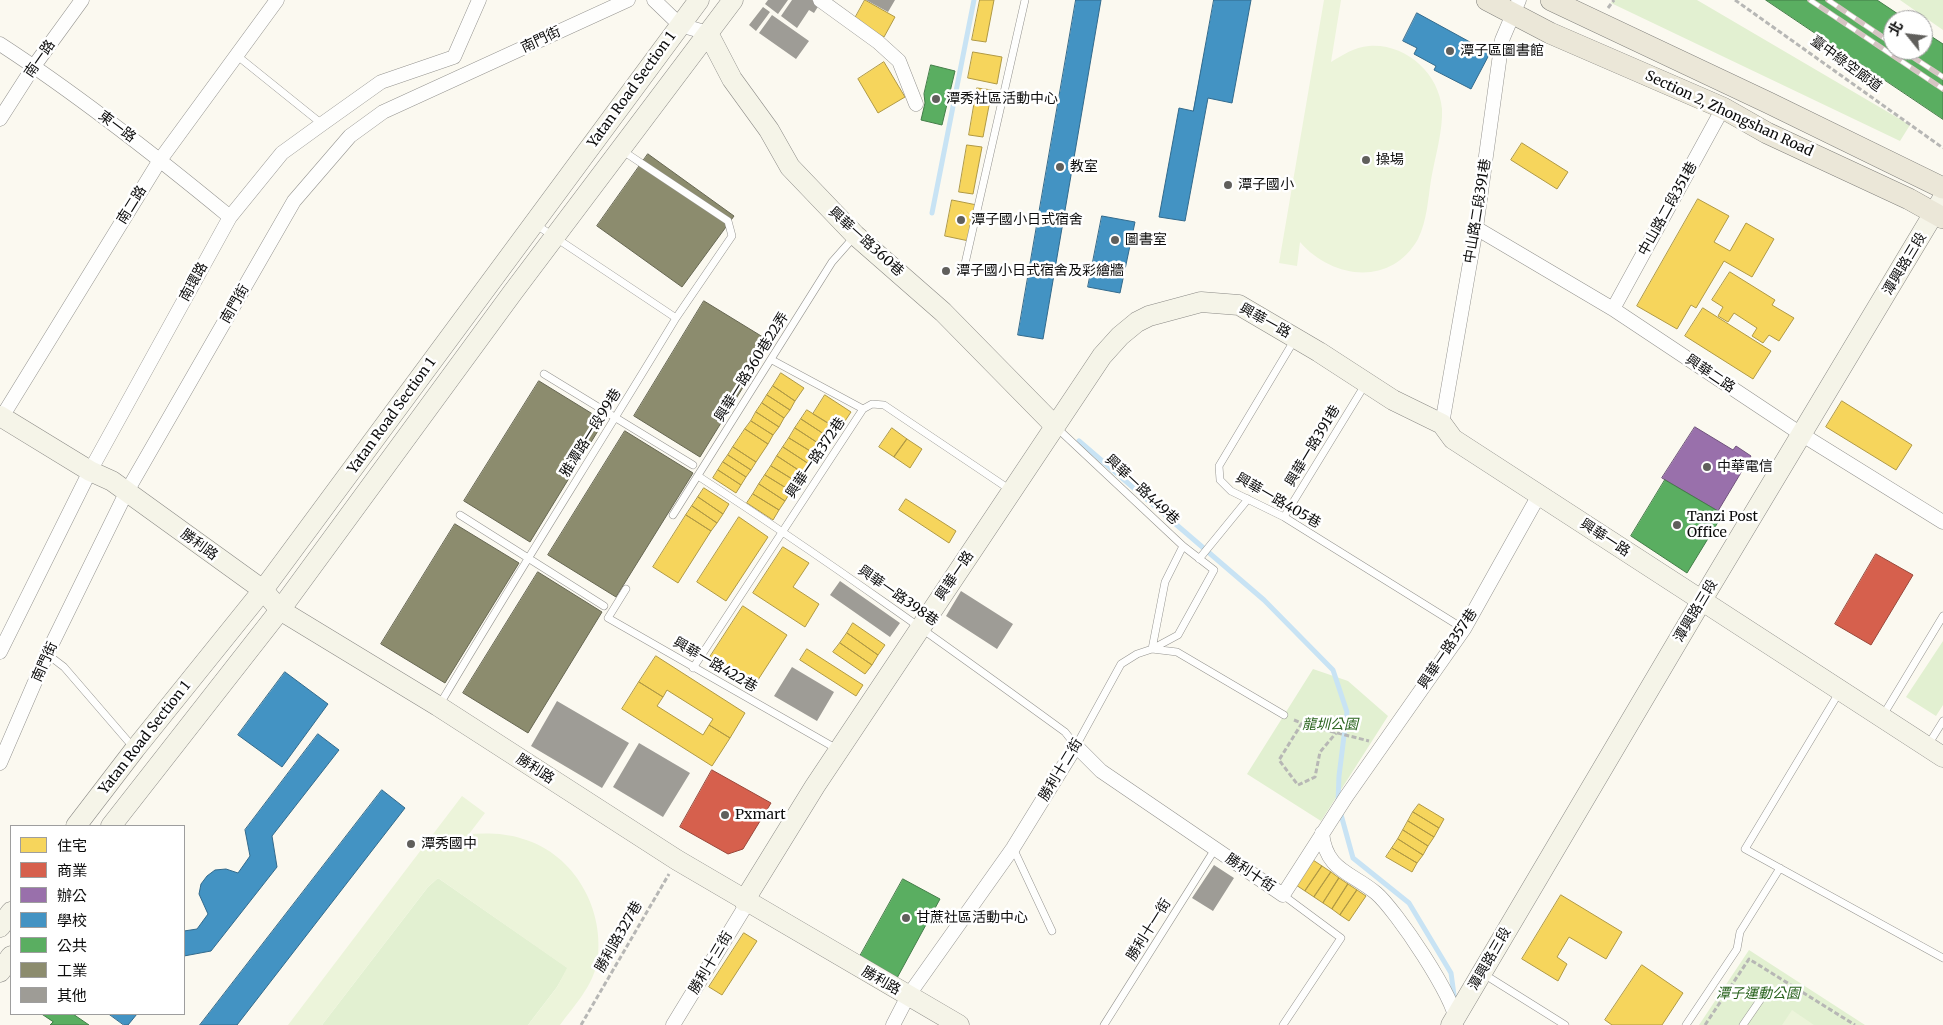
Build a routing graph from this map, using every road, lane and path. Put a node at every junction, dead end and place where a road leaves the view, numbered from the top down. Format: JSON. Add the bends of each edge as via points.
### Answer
{"nodes":[{"id":1,"x":82,"y":0,"type":"edge"},
{"id":2,"x":277,"y":0,"type":"edge"},
{"id":3,"x":479,"y":0,"type":"edge"},
{"id":4,"x":628,"y":0,"type":"edge"},
{"id":5,"x":654,"y":0,"type":"edge"},
{"id":6,"x":699,"y":0,"type":"edge"},
{"id":7,"x":733,"y":0,"type":"edge"},
{"id":8,"x":820,"y":0,"type":"edge"},
{"id":9,"x":1025,"y":0,"type":"edge"},
{"id":10,"x":1487,"y":0,"type":"edge"},
{"id":11,"x":1551,"y":0,"type":"edge"},
{"id":12,"x":1614,"y":0,"type":"edge"},
{"id":13,"x":1735,"y":0,"type":"edge"},
{"id":14,"x":1517,"y":7,"type":"edge"},
{"id":15,"x":1607,"y":10,"type":"dead end"},
{"id":16,"x":680,"y":25,"type":"junction"},
{"id":17,"x":708,"y":33,"type":"junction"},
{"id":18,"x":0,"y":44,"type":"edge"},
{"id":19,"x":235,"y":54,"type":"junction"},
{"id":20,"x":34,"y":66,"type":"junction"},
{"id":21,"x":916,"y":104,"type":"dead end"},
{"id":22,"x":1723,"y":108,"type":"junction"},
{"id":23,"x":0,"y":119,"type":"edge"},
{"id":24,"x":322,"y":124,"type":"junction"},
{"id":25,"x":1943,"y":148,"type":"edge"},
{"id":26,"x":620,"y":149,"type":"junction"},
{"id":27,"x":160,"y":160,"type":"junction"},
{"id":28,"x":1943,"y":188,"type":"edge"},
{"id":29,"x":1940,"y":210,"type":"edge"},
{"id":30,"x":230,"y":217,"type":"junction"},
{"id":31,"x":535,"y":223,"type":"junction"},
{"id":32,"x":1476,"y":228,"type":"junction"},
{"id":33,"x":855,"y":234,"type":"junction"},
{"id":34,"x":554,"y":238,"type":"junction"},
{"id":35,"x":964,"y":268,"type":"dead end"},
{"id":36,"x":1613,"y":309,"type":"junction"},
{"id":37,"x":676,"y":318,"type":"junction"},
{"id":38,"x":1296,"y":338,"type":"junction"},
{"id":39,"x":772,"y":360,"type":"junction"},
{"id":40,"x":544,"y":374,"type":"dead end"},
{"id":41,"x":1363,"y":388,"type":"dead end"},
{"id":42,"x":863,"y":410,"type":"junction"},
{"id":43,"x":0,"y":418,"type":"edge"},
{"id":44,"x":615,"y":419,"type":"junction"},
{"id":45,"x":1442,"y":424,"type":"junction"},
{"id":46,"x":1055,"y":426,"type":"junction"},
{"id":47,"x":1801,"y":434,"type":"junction"},
{"id":48,"x":694,"y":465,"type":"dead end"},
{"id":49,"x":90,"y":471,"type":"junction"},
{"id":50,"x":698,"y":476,"type":"junction"},
{"id":51,"x":1012,"y":491,"type":"junction"},
{"id":52,"x":126,"y":493,"type":"junction"},
{"id":53,"x":1540,"y":495,"type":"junction"},
{"id":54,"x":1248,"y":499,"type":"junction"},
{"id":55,"x":460,"y":515,"type":"dead end"},
{"id":56,"x":673,"y":515,"type":"dead end"},
{"id":57,"x":1284,"y":517,"type":"junction"},
{"id":58,"x":1943,"y":522,"type":"edge"},
{"id":59,"x":782,"y":531,"type":"junction"},
{"id":60,"x":1183,"y":546,"type":"junction"},
{"id":61,"x":1201,"y":556,"type":"junction"},
{"id":62,"x":527,"y":557,"type":"junction"},
{"id":63,"x":626,"y":589,"type":"dead end"},
{"id":64,"x":263,"y":590,"type":"junction"},
{"id":65,"x":1702,"y":600,"type":"junction"},
{"id":66,"x":604,"y":606,"type":"dead end"},
{"id":67,"x":280,"y":610,"type":"junction"},
{"id":68,"x":1943,"y":616,"type":"edge"},
{"id":69,"x":921,"y":627,"type":"junction"},
{"id":70,"x":1464,"y":629,"type":"junction"},
{"id":71,"x":1152,"y":649,"type":"junction"},
{"id":72,"x":0,"y":652,"type":"edge"},
{"id":73,"x":48,"y":654,"type":"junction"},
{"id":74,"x":694,"y":668,"type":"junction"},
{"id":75,"x":1840,"y":690,"type":"junction"},
{"id":76,"x":438,"y":706,"type":"junction"},
{"id":77,"x":1284,"y":715,"type":"joint"},
{"id":78,"x":1882,"y":717,"type":"junction"},
{"id":79,"x":1943,"y":721,"type":"edge"},
{"id":80,"x":1302,"y":723,"type":"junction"},
{"id":81,"x":1336,"y":733,"type":"junction"},
{"id":82,"x":1352,"y":737,"type":"dead end"},
{"id":83,"x":1076,"y":746,"type":"junction"},
{"id":84,"x":135,"y":749,"type":"junction"},
{"id":85,"x":839,"y":750,"type":"junction"},
{"id":86,"x":1935,"y":752,"type":"edge"},
{"id":87,"x":0,"y":763,"type":"edge"},
{"id":88,"x":77,"y":825,"type":"edge"},
{"id":89,"x":111,"y":825,"type":"edge"},
{"id":90,"x":1322,"y":833,"type":"junction"},
{"id":91,"x":1013,"y":848,"type":"junction"},
{"id":92,"x":1216,"y":849,"type":"junction"},
{"id":93,"x":676,"y":860,"type":"junction"},
{"id":94,"x":1780,"y":868,"type":"junction"},
{"id":95,"x":1283,"y":895,"type":"junction"},
{"id":96,"x":744,"y":901,"type":"junction"},
{"id":97,"x":10,"y":913,"type":"edge"},
{"id":98,"x":0,"y":927,"type":"edge"},
{"id":99,"x":1052,"y":932,"type":"dead end"},
{"id":100,"x":10,"y":957,"type":"edge"},
{"id":101,"x":1943,"y":958,"type":"edge"},
{"id":102,"x":0,"y":972,"type":"edge"},
{"id":103,"x":1482,"y":973,"type":"junction"},
{"id":104,"x":1765,"y":993,"type":"dead end"},
{"id":105,"x":908,"y":996,"type":"junction"},
{"id":106,"x":1456,"y":1018,"type":"edge"},
{"id":107,"x":581,"y":1025,"type":"edge"},
{"id":108,"x":673,"y":1025,"type":"edge"},
{"id":109,"x":893,"y":1025,"type":"edge"},
{"id":110,"x":959,"y":1025,"type":"edge"},
{"id":111,"x":1104,"y":1025,"type":"edge"},
{"id":112,"x":1283,"y":1025,"type":"edge"},
{"id":113,"x":1564,"y":1025,"type":"edge"},
{"id":114,"x":1686,"y":1025,"type":"edge"},
{"id":115,"x":1743,"y":1025,"type":"edge"}],
"edges":[{"from":1,"to":20,"type":"street","name":"南一路"},
{"from":2,"to":19,"type":"street","name":"南二路"},
{"from":3,"to":24,"type":"street","name":"南環路","via":[[454,57],[381,82]]},
{"from":4,"to":52,"type":"street","name":"南門街","via":[[383,112],[350,136],[294,201]]},
{"from":5,"to":16,"type":"street"},
{"from":6,"to":16,"type":"street","name":"Yatan Road Section 1"},
{"from":7,"to":17,"type":"street","name":"Yatan Road Section 1"},
{"from":8,"to":21,"type":"street","via":[[899,61]]},
{"from":9,"to":35,"type":"lane"},
{"from":10,"to":14,"type":"main road","name":"Section 2, Zhongshan Road"},
{"from":11,"to":28,"type":"main road","name":"Section 2, Zhongshan Road"},
{"from":12,"to":15,"type":"path"},
{"from":13,"to":25,"type":"path","name":"臺中綠空廊道"},
{"from":14,"to":22,"type":"main road","name":"Section 2, Zhongshan Road","via":[[1550,33]]},
{"from":14,"to":32,"type":"street","name":"中山路二段391巷","via":[[1502,40]]},
{"from":16,"to":17,"type":"street"},
{"from":16,"to":31,"type":"street","name":"Yatan Road Section 1"},
{"from":17,"to":26,"type":"street","name":"Yatan Road Section 1"},
{"from":17,"to":33,"type":"street","name":"興華一路360巷","via":[[732,79],[769,130],[790,167]]},
{"from":18,"to":20,"type":"street","name":"東一路"},
{"from":19,"to":24,"type":"lane"},
{"from":19,"to":27,"type":"street","name":"南二路"},
{"from":20,"to":23,"type":"street","name":"南一路"},
{"from":20,"to":27,"type":"street","name":"東一路"},
{"from":22,"to":29,"type":"main road","name":"Section 2, Zhongshan Road","via":[[1909,199]]},
{"from":22,"to":36,"type":"street","name":"中山路二段351巷"},
{"from":24,"to":30,"type":"street","name":"南環路","via":[[282,153]]},
{"from":26,"to":34,"type":"street","name":"Yatan Road Section 1"},
{"from":26,"to":37,"type":"lane","name":"雅潭路一段99巷","via":[[728,221],[732,236]]},
{"from":27,"to":30,"type":"street","name":"東一路"},
{"from":27,"to":43,"type":"street","name":"南二路"},
{"from":29,"to":47,"type":"street","name":"潭興路三段"},
{"from":30,"to":49,"type":"street","name":"南環路"},
{"from":31,"to":34,"type":"lane"},
{"from":31,"to":64,"type":"street","name":"Yatan Road Section 1"},
{"from":32,"to":36,"type":"street","name":"興華二路"},
{"from":32,"to":45,"type":"street","name":"中山路二段391巷"},
{"from":33,"to":39,"type":"lane","name":"興華一路360巷22弄","via":[[832,262]]},
{"from":33,"to":46,"type":"street","name":"興華一路360巷","via":[[943,312]]},
{"from":34,"to":37,"type":"lane"},
{"from":34,"to":67,"type":"street","name":"Yatan Road Section 1"},
{"from":36,"to":47,"type":"street","name":"興華二路"},
{"from":37,"to":44,"type":"lane","name":"雅潭路一段99巷"},
{"from":38,"to":45,"type":"street","name":"興華一路","via":[[1393,400]]},
{"from":38,"to":46,"type":"street","name":"興華一路","via":[[1239,305],[1229,303],[1202,302],[1149,316],[1120,336],[1102,356]]},
{"from":38,"to":54,"type":"lane","name":"興華一路405巷","via":[[1219,466],[1220,480],[1231,491]]},
{"from":39,"to":42,"type":"lane"},
{"from":39,"to":50,"type":"lane","name":"興華一路360巷22弄"},
{"from":40,"to":44,"type":"lane"},
{"from":41,"to":57,"type":"lane","name":"興華一路391巷"},
{"from":42,"to":51,"type":"lane","name":"興華一路372巷","via":[[872,404],[884,405]]},
{"from":42,"to":59,"type":"lane","name":"興華一路372巷"},
{"from":43,"to":49,"type":"street","name":"勝利路"},
{"from":44,"to":48,"type":"lane"},
{"from":44,"to":62,"type":"lane","name":"雅潭路一段99巷"},
{"from":45,"to":53,"type":"street","name":"興華一路","via":[[1453,438]]},
{"from":46,"to":51,"type":"street","name":"興華一路"},
{"from":46,"to":60,"type":"lane","name":"興華一路449巷"},
{"from":47,"to":58,"type":"street","name":"興華二路"},
{"from":47,"to":65,"type":"street","name":"潭興路三段"},
{"from":49,"to":52,"type":"street","name":"勝利路","via":[[112,481]]},
{"from":49,"to":72,"type":"street","name":"南環路"},
{"from":50,"to":56,"type":"lane","name":"興華一路360巷22弄"},
{"from":50,"to":59,"type":"lane","name":"興華一路398巷"},
{"from":51,"to":69,"type":"street","name":"興華一路"},
{"from":52,"to":64,"type":"street","name":"勝利路"},
{"from":52,"to":73,"type":"street","name":"南門街"},
{"from":53,"to":65,"type":"street","name":"興華一路"},
{"from":53,"to":70,"type":"street","name":"興華一路357巷"},
{"from":54,"to":57,"type":"lane","name":"興華一路405巷"},
{"from":54,"to":61,"type":"lane"},
{"from":55,"to":62,"type":"lane"},
{"from":57,"to":70,"type":"lane","name":"興華一路405巷"},
{"from":59,"to":69,"type":"lane","name":"興華一路398巷"},
{"from":59,"to":74,"type":"lane","name":"興華一路372巷"},
{"from":60,"to":61,"type":"lane","name":"興華一路449巷"},
{"from":60,"to":71,"type":"lane","via":[[1165,582]]},
{"from":61,"to":71,"type":"lane","name":"興華一路449巷","via":[[1214,570],[1178,635]]},
{"from":62,"to":66,"type":"lane"},
{"from":62,"to":76,"type":"lane","name":"雅潭路一段99巷"},
{"from":63,"to":74,"type":"lane","name":"興華一路422巷","via":[[608,618]]},
{"from":64,"to":67,"type":"street","name":"勝利路"},
{"from":64,"to":84,"type":"street","name":"Yatan Road Section 1"},
{"from":65,"to":75,"type":"street","name":"興華一路"},
{"from":65,"to":103,"type":"street","name":"潭興路三段"},
{"from":67,"to":76,"type":"street","name":"勝利路"},
{"from":67,"to":89,"type":"street","name":"Yatan Road Section 1"},
{"from":68,"to":78,"type":"lane"},
{"from":69,"to":83,"type":"lane","name":"興華一路398巷","via":[[1065,732]]},
{"from":69,"to":85,"type":"street","name":"興華一路"},
{"from":70,"to":90,"type":"street","name":"興華一路357巷"},
{"from":71,"to":77,"type":"lane","name":"勝利十二街","via":[[1177,652]]},
{"from":71,"to":83,"type":"lane","name":"勝利十二街","via":[[1120,664]]},
{"from":73,"to":84,"type":"lane","via":[[64,667]]},
{"from":73,"to":87,"type":"street","name":"南門街"},
{"from":74,"to":85,"type":"lane","name":"興華一路422巷"},
{"from":75,"to":78,"type":"street","name":"興華一路"},
{"from":75,"to":94,"type":"lane","via":[[1745,849]]},
{"from":76,"to":93,"type":"street","name":"勝利路"},
{"from":77,"to":80,"type":"path"},
{"from":78,"to":86,"type":"street","name":"興華一路"},
{"from":79,"to":86,"type":"lane"},
{"from":80,"to":81,"type":"path"},
{"from":80,"to":81,"type":"path","via":[[1279,760],[1298,785],[1315,777],[1320,752]]},
{"from":81,"to":82,"type":"path"},
{"from":83,"to":91,"type":"street","name":"勝利十二街"},
{"from":83,"to":92,"type":"street","name":"勝利十街","via":[[1100,772]]},
{"from":84,"to":88,"type":"street","name":"Yatan Road Section 1"},
{"from":85,"to":96,"type":"street","name":"興華一路"},
{"from":90,"to":95,"type":"street"},
{"from":90,"to":106,"type":"street","via":[[1324,848],[1333,863],[1377,894],[1402,923],[1446,995]]},
{"from":91,"to":99,"type":"lane"},
{"from":91,"to":105,"type":"street","name":"勝利十二街"},
{"from":92,"to":95,"type":"street","name":"勝利十街"},
{"from":92,"to":111,"type":"lane","name":"勝利十一街"},
{"from":93,"to":96,"type":"street","name":"勝利路"},
{"from":93,"to":107,"type":"path","name":"勝利路327巷"},
{"from":94,"to":101,"type":"lane"},
{"from":94,"to":114,"type":"lane","via":[[1740,932],[1737,948]]},
{"from":95,"to":112,"type":"lane","name":"勝利十街","via":[[1341,938]]},
{"from":96,"to":105,"type":"street","name":"勝利路"},
{"from":96,"to":108,"type":"street","name":"勝利十三街","via":[[745,907]]},
{"from":97,"to":98,"type":"street"},
{"from":100,"to":102,"type":"street"},
{"from":103,"to":106,"type":"street","name":"潭興路三段"},
{"from":103,"to":113,"type":"lane"},
{"from":104,"to":115,"type":"lane"},
{"from":105,"to":109,"type":"street","name":"勝利十二街"},
{"from":105,"to":110,"type":"street","name":"勝利路"}]}
